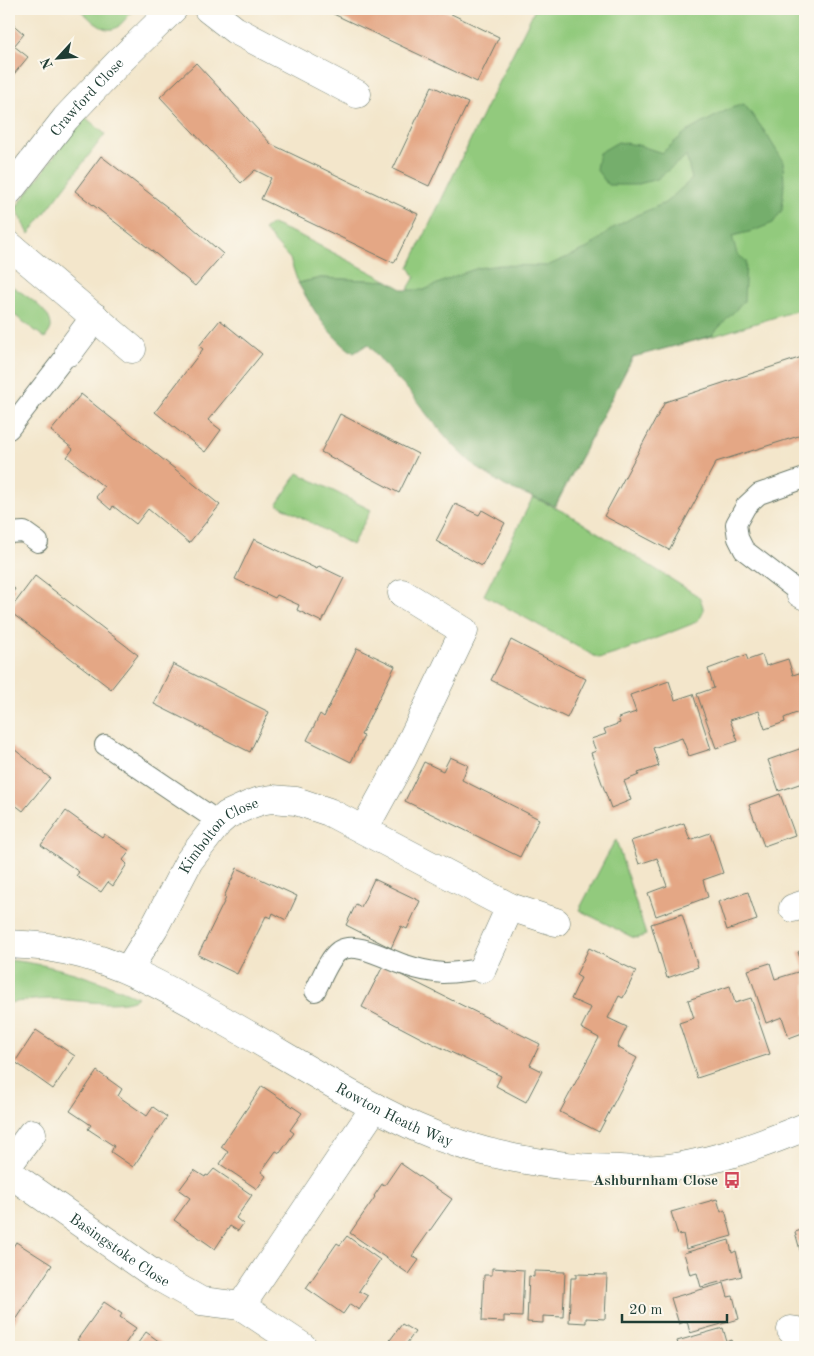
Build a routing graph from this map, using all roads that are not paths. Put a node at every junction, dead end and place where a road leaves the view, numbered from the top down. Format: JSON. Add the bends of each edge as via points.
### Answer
{"nodes":[{"id":1,"x":173,"y":9,"type":"edge"},
{"id":2,"x":208,"y":9,"type":"edge"},
{"id":3,"x":357,"y":94,"type":"dead end"},
{"id":4,"x":9,"y":192,"type":"edge"},
{"id":5,"x":9,"y":245,"type":"edge"},
{"id":6,"x":95,"y":317,"type":"junction"},
{"id":7,"x":132,"y":349,"type":"dead end"},
{"id":8,"x":69,"y":352,"type":"joint"},
{"id":9,"x":9,"y":429,"type":"edge"},
{"id":10,"x":805,"y":478,"type":"edge"},
{"id":11,"x":9,"y":533,"type":"edge"},
{"id":12,"x":38,"y":542,"type":"dead end"},
{"id":13,"x":402,"y":593,"type":"dead end"},
{"id":14,"x":803,"y":594,"type":"edge"},
{"id":15,"x":105,"y":745,"type":"dead end"},
{"id":16,"x":219,"y":822,"type":"junction"},
{"id":17,"x":364,"y":829,"type":"junction"},
{"id":18,"x":510,"y":907,"type":"junction"},
{"id":19,"x":556,"y":922,"type":"dead end"},
{"id":20,"x":9,"y":944,"type":"edge"},
{"id":21,"x":482,"y":969,"type":"joint"},
{"id":22,"x":128,"y":970,"type":"junction"},
{"id":23,"x":315,"y":991,"type":"dead end"},
{"id":24,"x":375,"y":1107,"type":"junction"},
{"id":25,"x":805,"y":1127,"type":"edge"},
{"id":26,"x":32,"y":1132,"type":"dead end"},
{"id":27,"x":9,"y":1164,"type":"edge"},
{"id":28,"x":9,"y":1173,"type":"edge"},
{"id":29,"x":241,"y":1306,"type":"junction"},
{"id":30,"x":303,"y":1347,"type":"edge"}],
"edges":[{"from":1,"to":4,"type":"street","name":"Crawford Close","via":[[66,118]]},
{"from":2,"to":3,"type":"street","via":[[235,30]]},
{"from":5,"to":6,"type":"street"},
{"from":6,"to":7,"type":"street"},
{"from":6,"to":8,"type":"street"},
{"from":8,"to":9,"type":"lane"},
{"from":10,"to":14,"type":"lane","via":[[759,494],[746,506],[736,524],[744,550]]},
{"from":11,"to":12,"type":"lane","via":[[24,532]]},
{"from":13,"to":17,"type":"street","via":[[464,631],[403,758]]},
{"from":15,"to":16,"type":"lane"},
{"from":16,"to":17,"type":"street","name":"Kimbolton Close","via":[[249,805],[272,799],[296,801]]},
{"from":16,"to":22,"type":"street","name":"Kimbolton Close","via":[[190,862]]},
{"from":17,"to":18,"type":"street","name":"Kimbolton Close"},
{"from":18,"to":19,"type":"street","name":"Kimbolton Close"},
{"from":18,"to":21,"type":"street"},
{"from":20,"to":22,"type":"street","name":"Rowton Heath Way","via":[[73,952]]},
{"from":21,"to":23,"type":"lane","via":[[426,970],[361,949],[347,948],[332,959]]},
{"from":22,"to":24,"type":"street","name":"Rowton Heath Way","via":[[188,1000]]},
{"from":24,"to":25,"type":"street","name":"Rowton Heath Way","via":[[416,1127],[485,1151],[561,1166],[598,1169],[639,1170],[692,1164],[744,1150]]},
{"from":24,"to":29,"type":"street"},
{"from":26,"to":27,"type":"street"},
{"from":28,"to":29,"type":"street","name":"Basingstoke Close","via":[[155,1275],[201,1301]]},
{"from":29,"to":30,"type":"street","name":"Basingstoke Close"}]}
